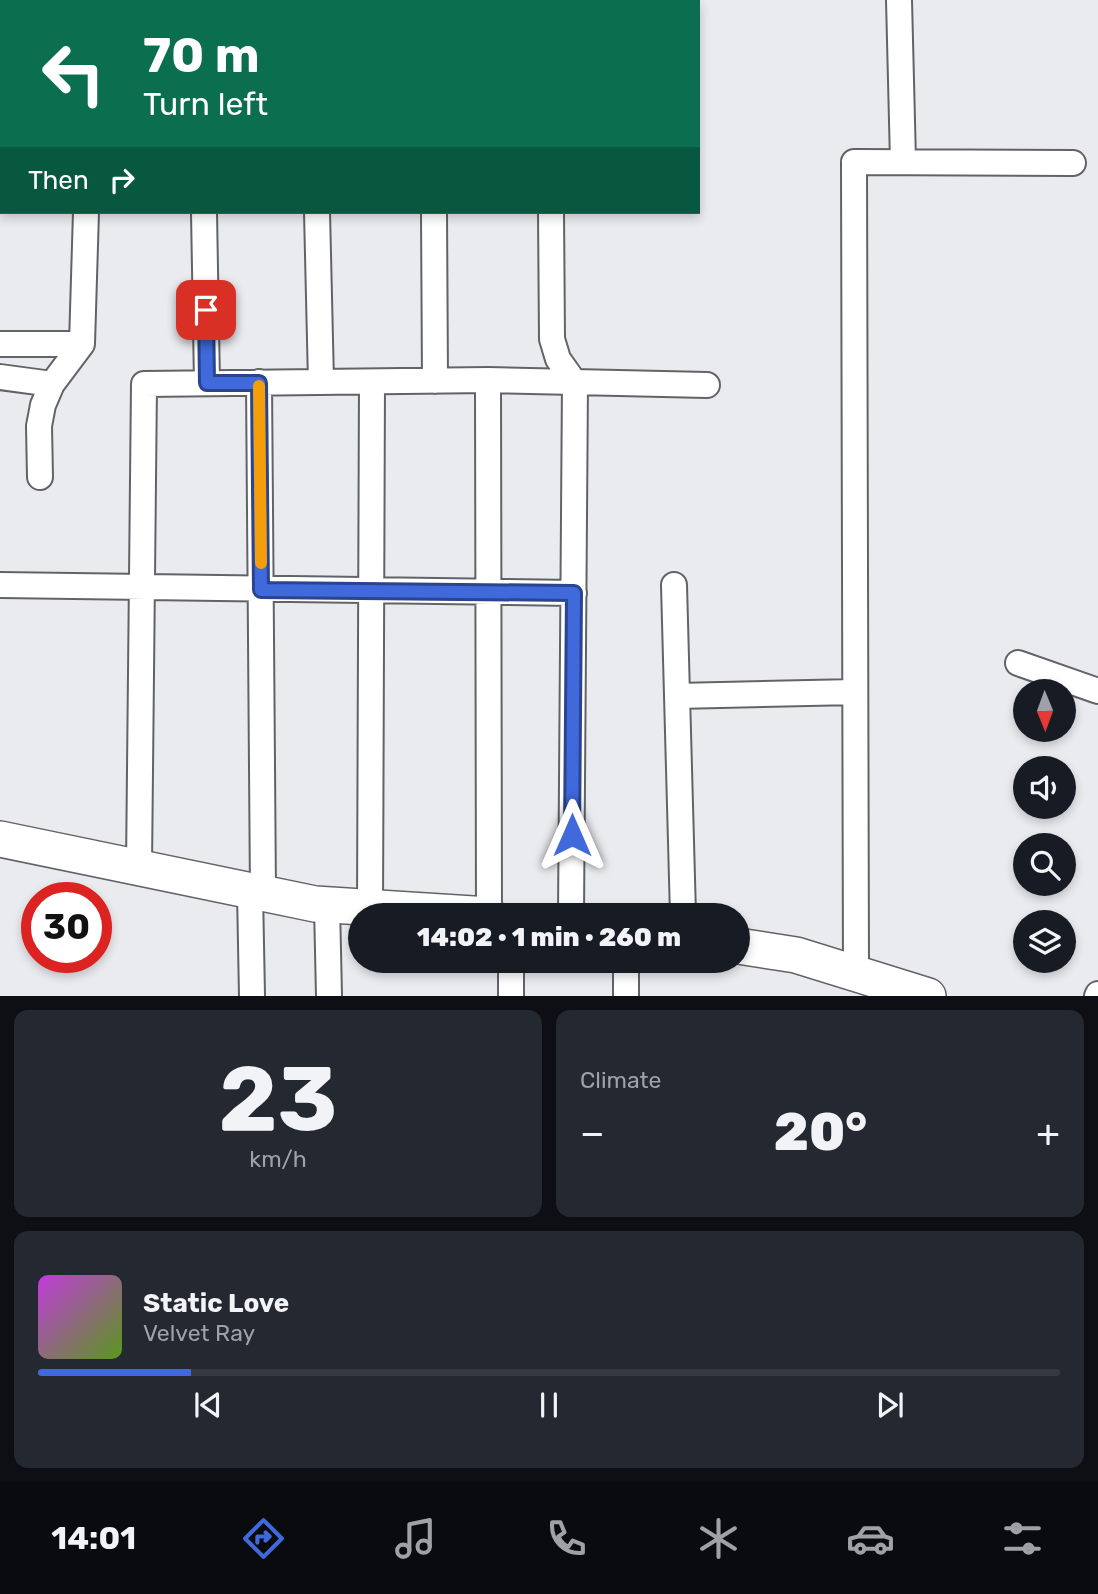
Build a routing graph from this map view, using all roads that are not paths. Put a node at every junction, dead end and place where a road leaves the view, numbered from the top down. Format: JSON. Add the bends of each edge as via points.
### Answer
{"nodes":[{"id":1,"x":900,"y":0,"type":"edge"},
{"id":2,"x":903,"y":162,"type":"junction"},
{"id":3,"x":1073,"y":163,"type":"dead end"},
{"id":4,"x":86,"y":214,"type":"edge"},
{"id":5,"x":204,"y":214,"type":"edge"},
{"id":6,"x":317,"y":214,"type":"edge"},
{"id":7,"x":434,"y":214,"type":"edge"},
{"id":8,"x":551,"y":214,"type":"edge"},
{"id":9,"x":0,"y":344,"type":"edge"},
{"id":10,"x":82,"y":344,"type":"junction"},
{"id":11,"x":0,"y":377,"type":"edge"},
{"id":12,"x":488,"y":380,"type":"junction"},
{"id":13,"x":435,"y":381,"type":"junction"},
{"id":14,"x":321,"y":382,"type":"junction"},
{"id":15,"x":372,"y":382,"type":"junction"},
{"id":16,"x":207,"y":383,"type":"junction"},
{"id":17,"x":259,"y":383,"type":"junction"},
{"id":18,"x":575,"y":383,"type":"junction"},
{"id":19,"x":52,"y":384,"type":"junction"},
{"id":20,"x":707,"y":385,"type":"dead end"},
{"id":21,"x":40,"y":477,"type":"dead end"},
{"id":22,"x":0,"y":585,"type":"edge"},
{"id":23,"x":674,"y":585,"type":"dead end"},
{"id":24,"x":141,"y":589,"type":"junction"},
{"id":25,"x":261,"y":590,"type":"junction"},
{"id":26,"x":371,"y":591,"type":"junction"},
{"id":27,"x":489,"y":592,"type":"junction"},
{"id":28,"x":574,"y":593,"type":"junction"},
{"id":29,"x":1018,"y":663,"type":"dead end"},
{"id":30,"x":1098,"y":691,"type":"edge"},
{"id":31,"x":855,"y":692,"type":"junction"},
{"id":32,"x":677,"y":696,"type":"junction"},
{"id":33,"x":0,"y":838,"type":"edge"},
{"id":34,"x":139,"y":867,"type":"junction"},
{"id":35,"x":256,"y":893,"type":"junction"},
{"id":36,"x":370,"y":903,"type":"edge"},
{"id":37,"x":489,"y":903,"type":"edge"},
{"id":38,"x":571,"y":903,"type":"edge"},
{"id":39,"x":683,"y":903,"type":"edge"},
{"id":40,"x":327,"y":905,"type":"junction"},
{"id":41,"x":348,"y":906,"type":"edge"},
{"id":42,"x":750,"y":948,"type":"edge"},
{"id":43,"x":856,"y":972,"type":"junction"},
{"id":44,"x":511,"y":973,"type":"edge"},
{"id":45,"x":626,"y":973,"type":"edge"},
{"id":46,"x":252,"y":996,"type":"edge"},
{"id":47,"x":329,"y":996,"type":"edge"},
{"id":48,"x":511,"y":996,"type":"edge"},
{"id":49,"x":626,"y":996,"type":"edge"},
{"id":50,"x":928,"y":996,"type":"edge"}],
"edges":[{"from":1,"to":2,"type":"street"},
{"from":2,"to":3,"type":"street"},
{"from":2,"to":31,"type":"street","via":[[854,162]]},
{"from":4,"to":10,"type":"street"},
{"from":5,"to":16,"type":"street"},
{"from":6,"to":14,"type":"street"},
{"from":7,"to":13,"type":"street"},
{"from":8,"to":18,"type":"street","via":[[552,339],[558,359]]},
{"from":9,"to":10,"type":"street"},
{"from":10,"to":19,"type":"street"},
{"from":11,"to":19,"type":"street"},
{"from":12,"to":13,"type":"street"},
{"from":12,"to":18,"type":"street"},
{"from":12,"to":27,"type":"street"},
{"from":13,"to":15,"type":"street"},
{"from":14,"to":15,"type":"street"},
{"from":14,"to":17,"type":"street"},
{"from":15,"to":26,"type":"street"},
{"from":16,"to":17,"type":"street"},
{"from":16,"to":24,"type":"street","via":[[144,384]]},
{"from":17,"to":25,"type":"street"},
{"from":18,"to":20,"type":"street"},
{"from":18,"to":28,"type":"street"},
{"from":19,"to":21,"type":"street","via":[[39,426]]},
{"from":22,"to":24,"type":"street"},
{"from":23,"to":32,"type":"street"},
{"from":24,"to":25,"type":"street"},
{"from":24,"to":34,"type":"street"},
{"from":25,"to":26,"type":"street"},
{"from":25,"to":35,"type":"street"},
{"from":26,"to":27,"type":"street"},
{"from":26,"to":36,"type":"street"},
{"from":27,"to":28,"type":"street"},
{"from":27,"to":37,"type":"street"},
{"from":28,"to":38,"type":"street"},
{"from":29,"to":30,"type":"street"},
{"from":31,"to":32,"type":"street"},
{"from":31,"to":43,"type":"street"},
{"from":32,"to":39,"type":"street"},
{"from":33,"to":34,"type":"street"},
{"from":34,"to":35,"type":"street"},
{"from":35,"to":40,"type":"street"},
{"from":35,"to":46,"type":"street"},
{"from":40,"to":41,"type":"street"},
{"from":40,"to":47,"type":"street"},
{"from":42,"to":43,"type":"street"},
{"from":43,"to":50,"type":"street"},
{"from":44,"to":48,"type":"street"},
{"from":45,"to":49,"type":"street"}]}
